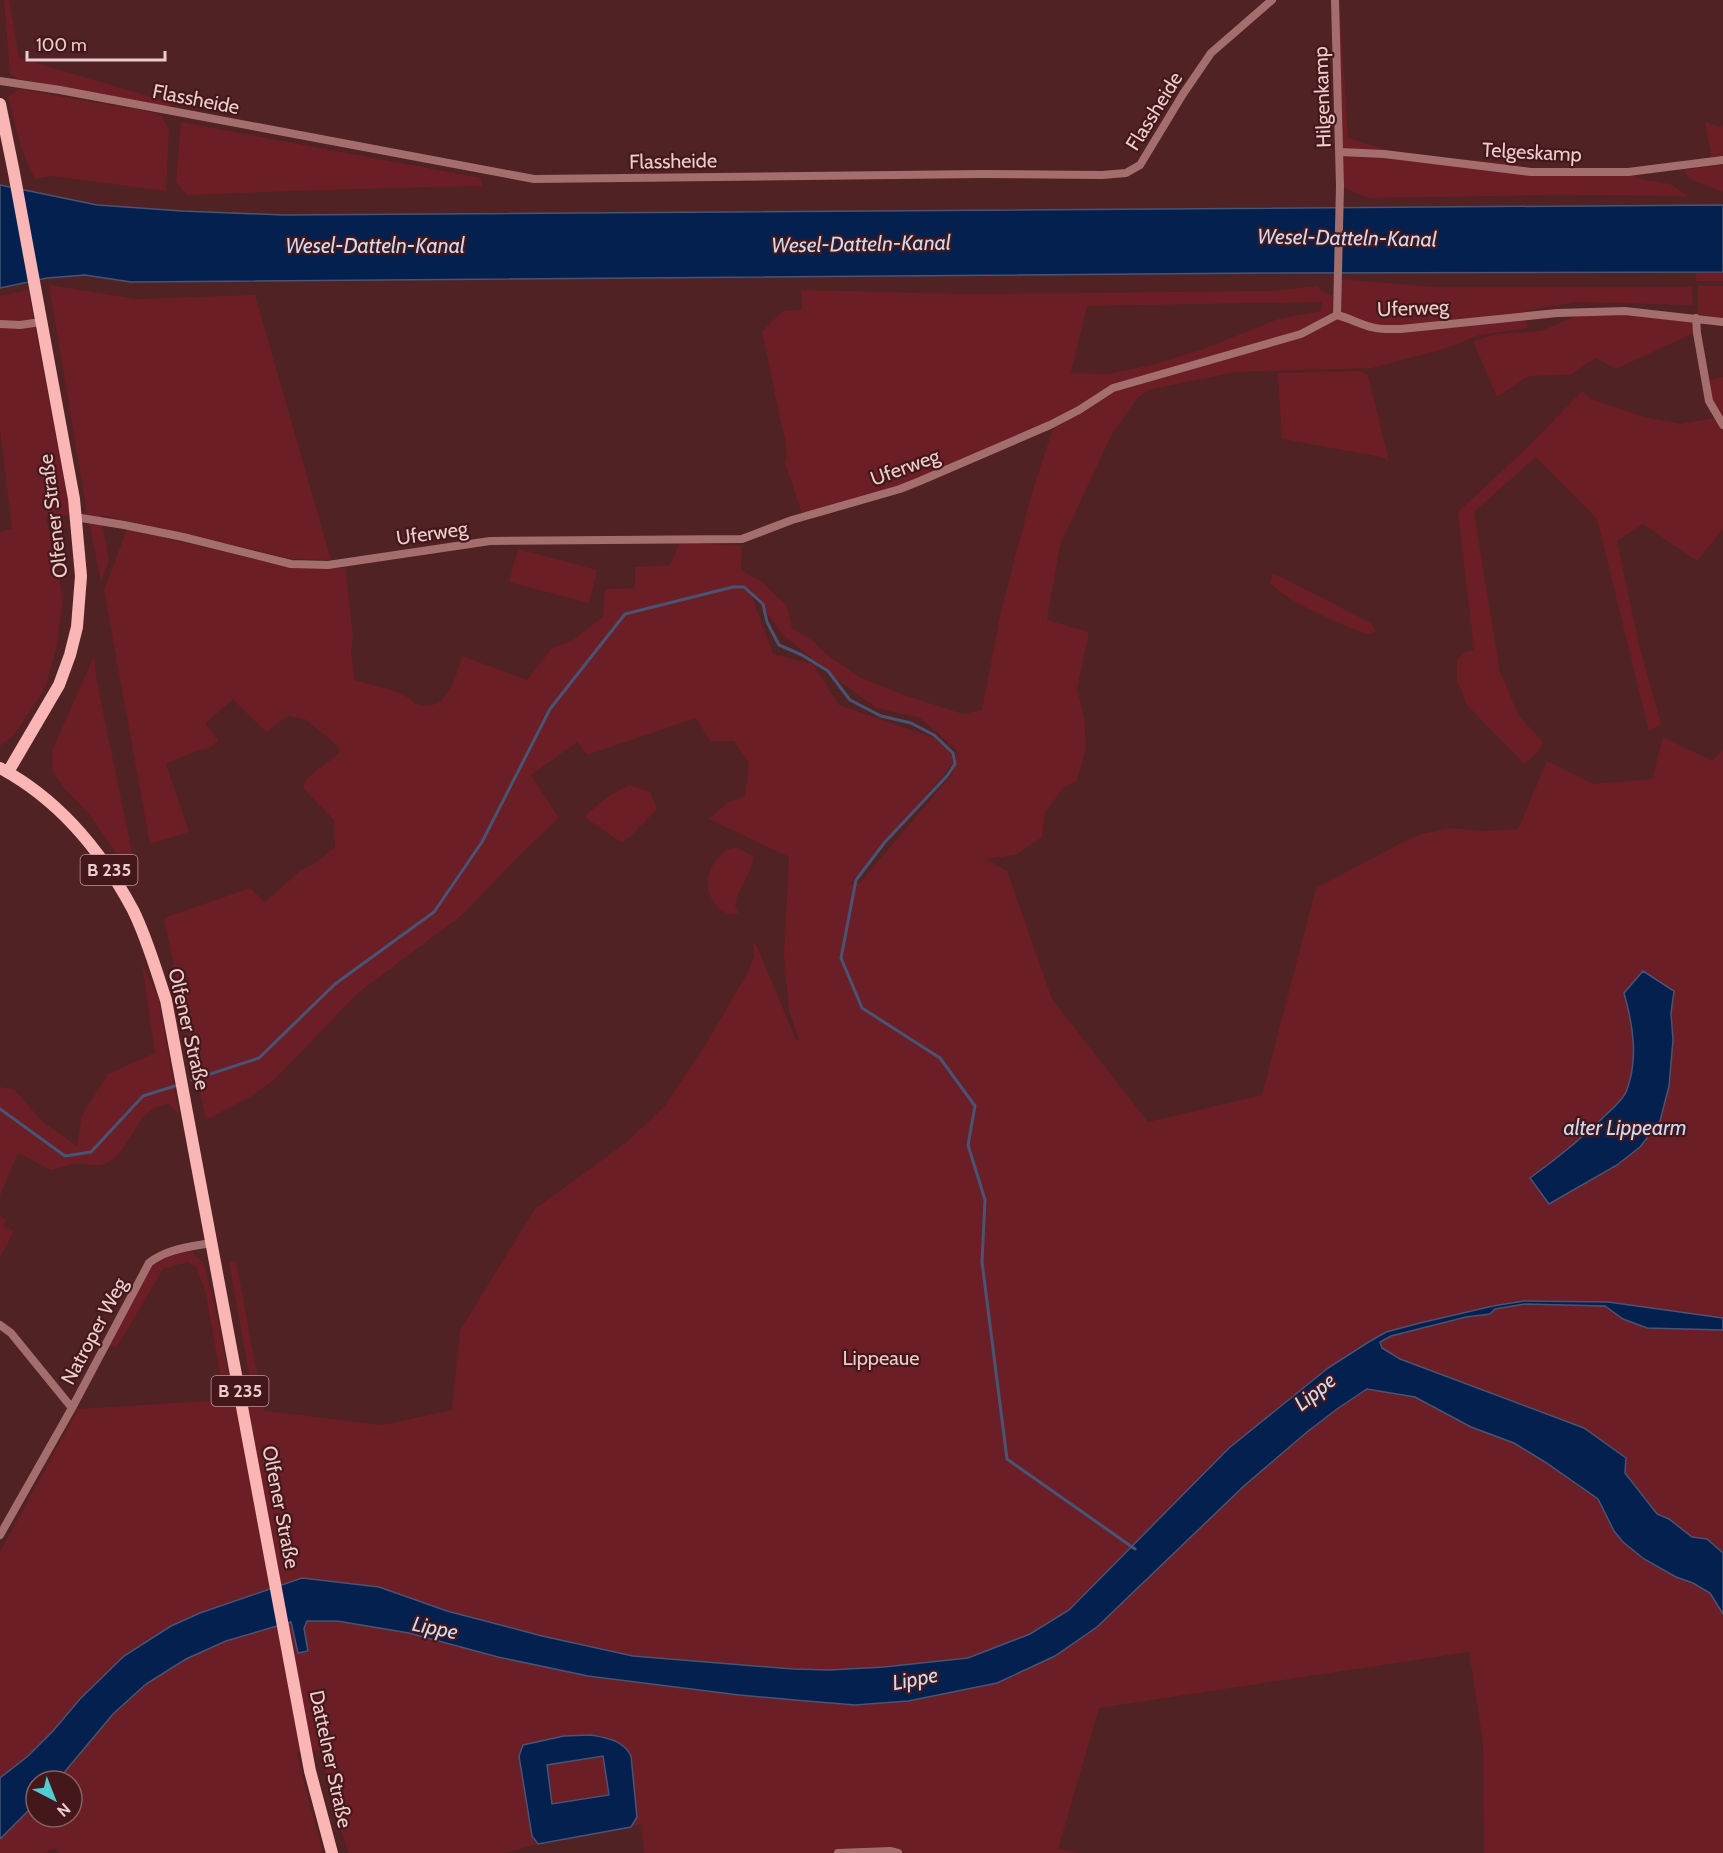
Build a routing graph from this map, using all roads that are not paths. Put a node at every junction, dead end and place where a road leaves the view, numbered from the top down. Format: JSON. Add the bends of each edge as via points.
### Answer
{"nodes":[{"id":1,"x":1272,"y":0,"type":"edge"},
{"id":2,"x":1335,"y":0,"type":"edge"},
{"id":3,"x":0,"y":81,"type":"edge"},
{"id":4,"x":0,"y":104,"type":"edge"},
{"id":5,"x":1340,"y":152,"type":"junction"},
{"id":6,"x":1723,"y":160,"type":"edge"},
{"id":7,"x":1337,"y":315,"type":"junction"},
{"id":8,"x":1696,"y":318,"type":"junction"},
{"id":9,"x":41,"y":322,"type":"junction"},
{"id":10,"x":1723,"y":322,"type":"edge"},
{"id":11,"x":0,"y":324,"type":"edge"},
{"id":12,"x":1723,"y":425,"type":"edge"},
{"id":13,"x":75,"y":517,"type":"junction"},
{"id":14,"x":4,"y":770,"type":"edge"},
{"id":15,"x":211,"y":1243,"type":"junction"},
{"id":16,"x":0,"y":1325,"type":"edge"},
{"id":17,"x":72,"y":1408,"type":"junction"},
{"id":18,"x":0,"y":1535,"type":"edge"},
{"id":19,"x":292,"y":1674,"type":"joint"},
{"id":20,"x":332,"y":1853,"type":"edge"},
{"id":21,"x":838,"y":1853,"type":"edge"},
{"id":22,"x":898,"y":1853,"type":"edge"}],
"edges":[{"from":1,"to":3,"type":"street","name":"Flassheide","via":[[1211,53],[1140,165],[1126,173],[1102,175],[534,178]]},
{"from":2,"to":5,"type":"street","name":"Hilgenkamp"},
{"from":4,"to":9,"type":"main road","name":"Olfener Straße","number":"B 235"},
{"from":5,"to":6,"type":"street","name":"Telgeskamp","via":[[1531,172],[1628,172]]},
{"from":5,"to":7,"type":"street","name":"Hilgenkamp"},
{"from":7,"to":8,"type":"street","name":"Uferweg","via":[[1383,330],[1557,313],[1625,311]]},
{"from":7,"to":13,"type":"street","name":"Uferweg","via":[[1301,334],[1113,388],[1050,425],[920,482],[742,538],[490,541],[328,565],[291,564]]},
{"from":8,"to":10,"type":"street","name":"Uferweg"},
{"from":8,"to":12,"type":"street","via":[[1709,400]]},
{"from":9,"to":11,"type":"street"},
{"from":9,"to":13,"type":"main road","name":"Olfener Straße","number":"B 235"},
{"from":13,"to":14,"type":"main road","name":"Olfener Straße","number":"B 235","via":[[81,576],[77,627],[70,655],[58,686]]},
{"from":14,"to":15,"type":"main road","name":"Olfener Straße","number":"B 235","via":[[32,788],[75,826],[134,911],[172,1022]]},
{"from":15,"to":17,"type":"street","name":"Natroper Weg","via":[[172,1250],[149,1263]]},
{"from":15,"to":19,"type":"main road","name":"Olfener Straße","number":"B 235"},
{"from":16,"to":17,"type":"street","name":"Natroper Weg"},
{"from":17,"to":18,"type":"street"},
{"from":19,"to":20,"type":"main road","name":"Dattelner Straße","number":"B 235","via":[[310,1771]]},
{"from":21,"to":22,"type":"street"}]}
